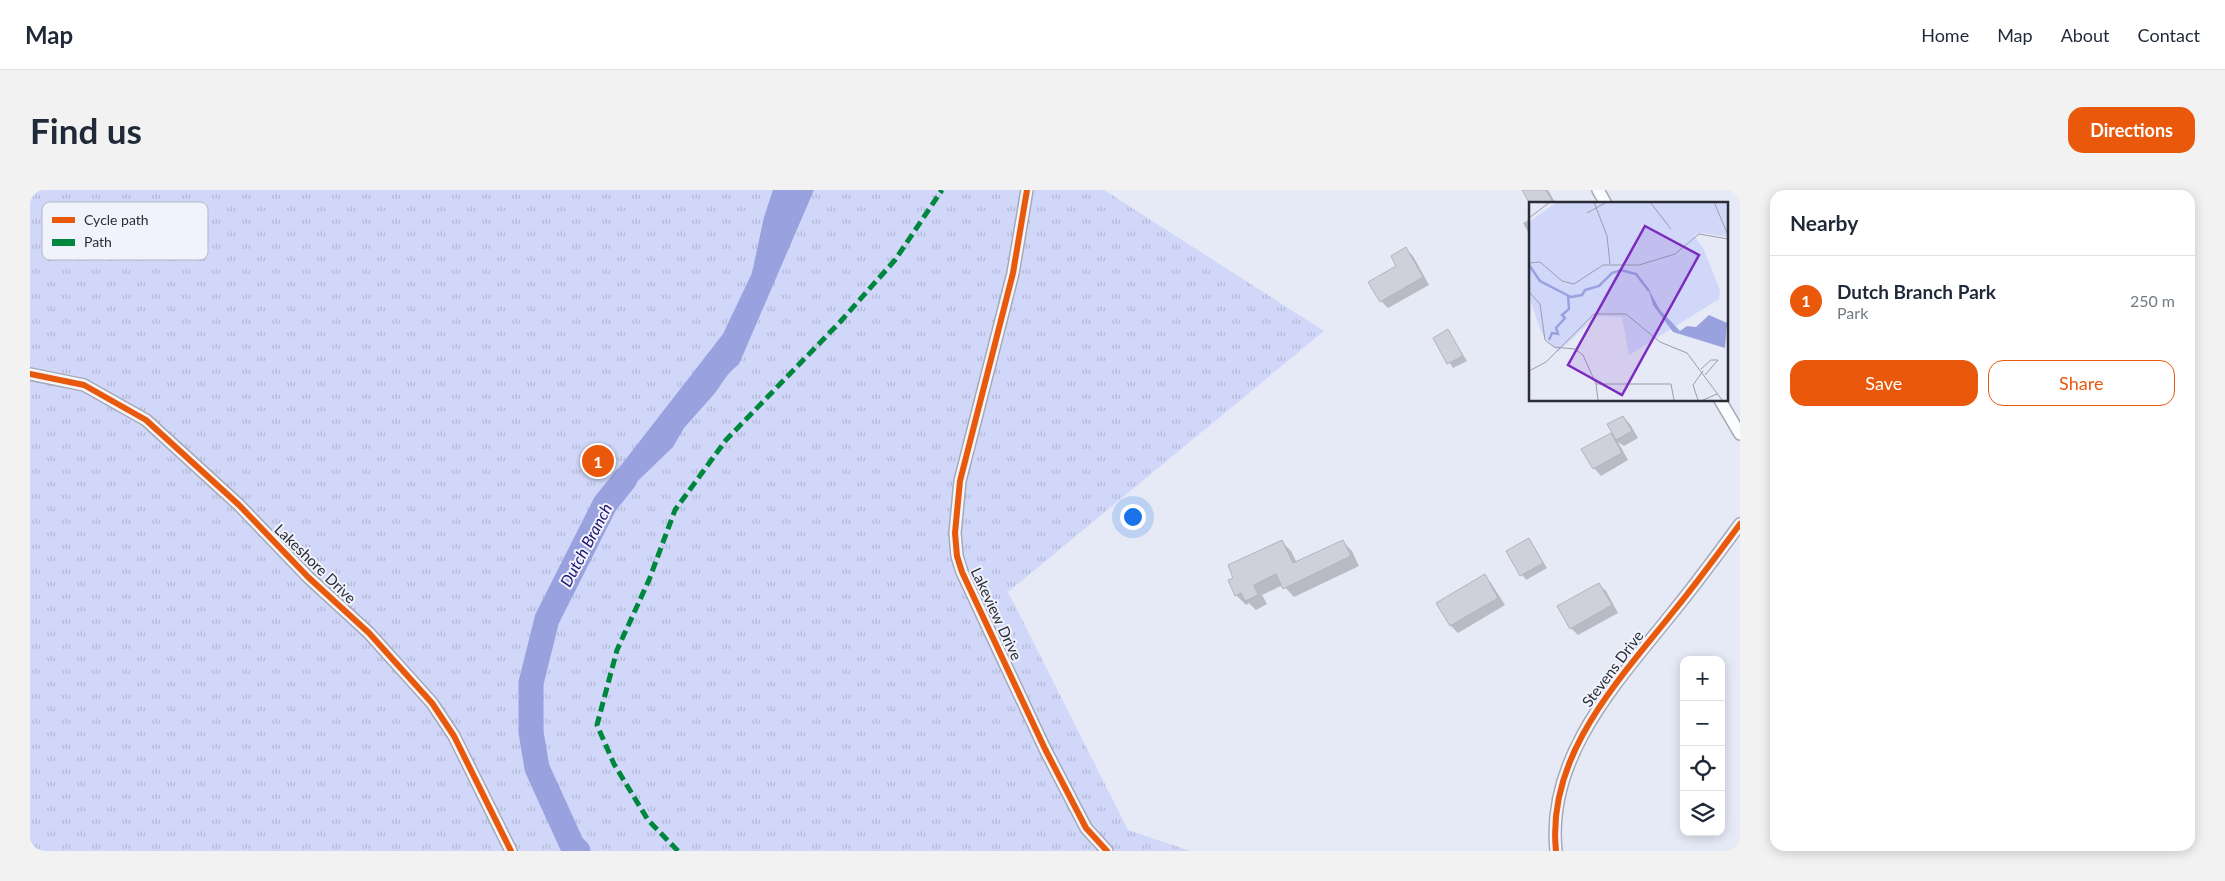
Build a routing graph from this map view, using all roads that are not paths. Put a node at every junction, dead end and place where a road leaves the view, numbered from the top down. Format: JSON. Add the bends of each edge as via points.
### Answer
{"nodes":[{"id":1,"x":1027,"y":190,"type":"edge"},
{"id":2,"x":1598,"y":190,"type":"edge"},
{"id":3,"x":1605,"y":202,"type":"edge"},
{"id":4,"x":30,"y":374,"type":"edge"},
{"id":5,"x":1721,"y":401,"type":"edge"},
{"id":6,"x":1740,"y":434,"type":"edge"},
{"id":7,"x":1740,"y":524,"type":"edge"},
{"id":8,"x":511,"y":851,"type":"edge"},
{"id":9,"x":1107,"y":851,"type":"edge"},
{"id":10,"x":1556,"y":851,"type":"edge"}],
"edges":[{"from":1,"to":9,"type":"street","name":"Lakeview Drive","via":[[1013,273],[960,481],[955,533],[957,556],[1045,749],[1086,828]]},
{"from":2,"to":3,"type":"street"},
{"from":4,"to":8,"type":"street","name":"Lakeshore Drive","via":[[84,385],[146,420],[239,505],[308,577],[369,633],[432,703],[454,736]]},
{"from":5,"to":6,"type":"street"},
{"from":7,"to":10,"type":"street","name":"Stevens Drive","via":[[1588,723],[1560,788],[1554,835]]}]}
